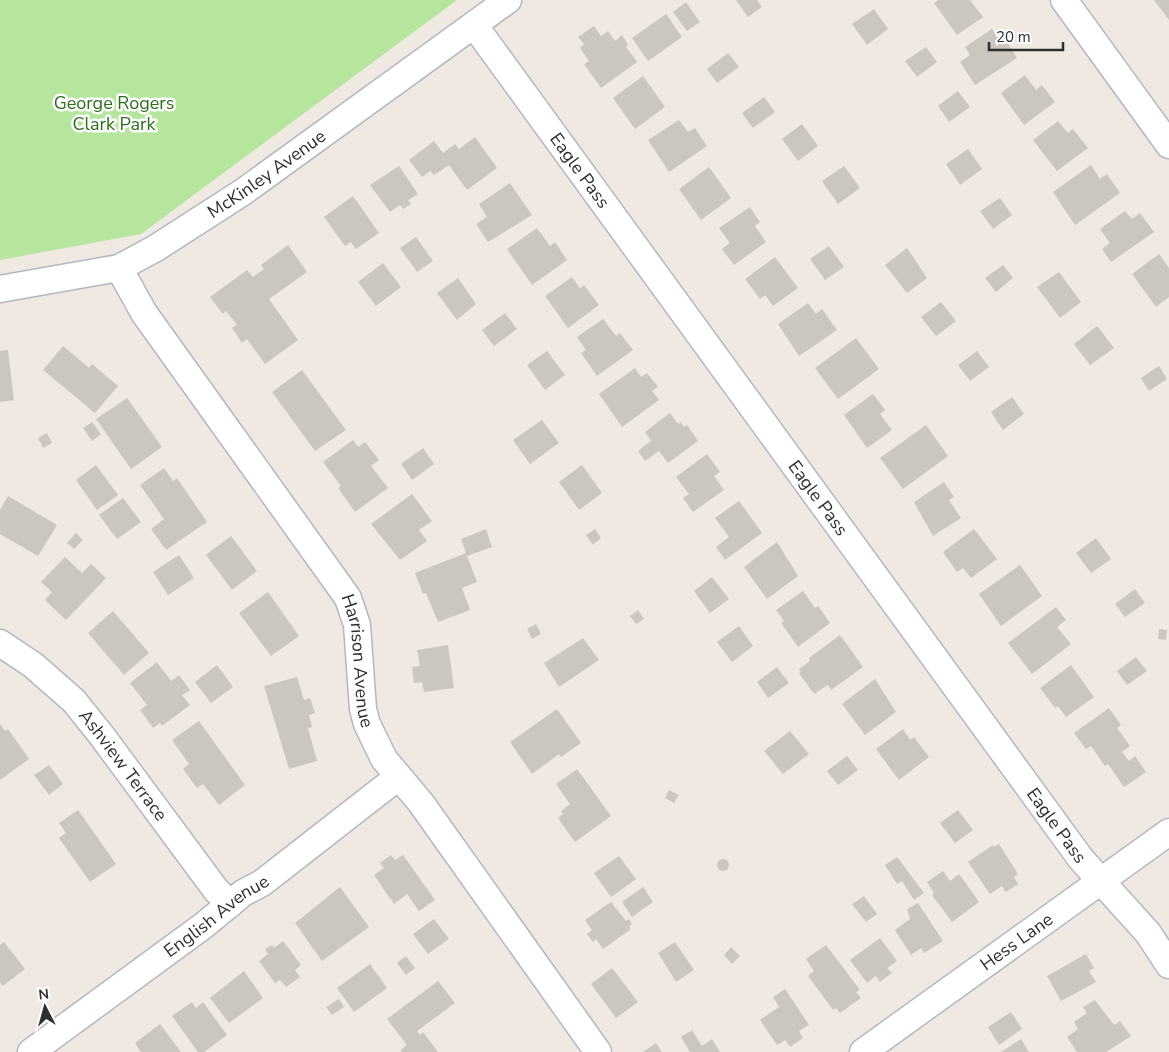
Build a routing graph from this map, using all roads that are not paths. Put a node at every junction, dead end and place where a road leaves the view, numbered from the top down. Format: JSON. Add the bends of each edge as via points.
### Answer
{"nodes":[{"id":1,"x":508,"y":0,"type":"edge"},
{"id":2,"x":1064,"y":0,"type":"edge"},
{"id":3,"x":474,"y":25,"type":"junction"},
{"id":4,"x":1169,"y":144,"type":"edge"},
{"id":5,"x":119,"y":268,"type":"junction"},
{"id":6,"x":0,"y":289,"type":"edge"},
{"id":7,"x":0,"y":643,"type":"edge"},
{"id":8,"x":398,"y":777,"type":"junction"},
{"id":9,"x":1169,"y":832,"type":"edge"},
{"id":10,"x":1103,"y":880,"type":"junction"},
{"id":11,"x":230,"y":904,"type":"junction"},
{"id":12,"x":1169,"y":965,"type":"edge"},
{"id":13,"x":32,"y":1052,"type":"edge"},
{"id":14,"x":598,"y":1052,"type":"edge"},
{"id":15,"x":863,"y":1052,"type":"edge"}],
"edges":[{"from":1,"to":3,"type":"street","name":"McKinley Avenue"},
{"from":2,"to":4,"type":"street"},
{"from":3,"to":5,"type":"street","name":"McKinley Avenue","via":[[243,192]]},
{"from":3,"to":10,"type":"street","name":"Eagle Pass","via":[[1082,859]]},
{"from":5,"to":6,"type":"street","name":"McKinley Avenue"},
{"from":5,"to":8,"type":"street","name":"Harrison Avenue","via":[[144,313],[348,598],[357,626],[367,724],[384,759]]},
{"from":7,"to":11,"type":"street","name":"Ashview Terrace","via":[[33,665],[74,701],[216,890]]},
{"from":8,"to":11,"type":"street","name":"English Avenue","via":[[262,883]]},
{"from":8,"to":14,"type":"street","name":"Harrison Avenue","via":[[421,803]]},
{"from":9,"to":10,"type":"street","name":"Hess Lane"},
{"from":10,"to":12,"type":"street","name":"Eagle Pass","via":[[1148,933]]},
{"from":10,"to":15,"type":"street","name":"Hess Lane"},
{"from":11,"to":13,"type":"street","name":"English Avenue"}]}
